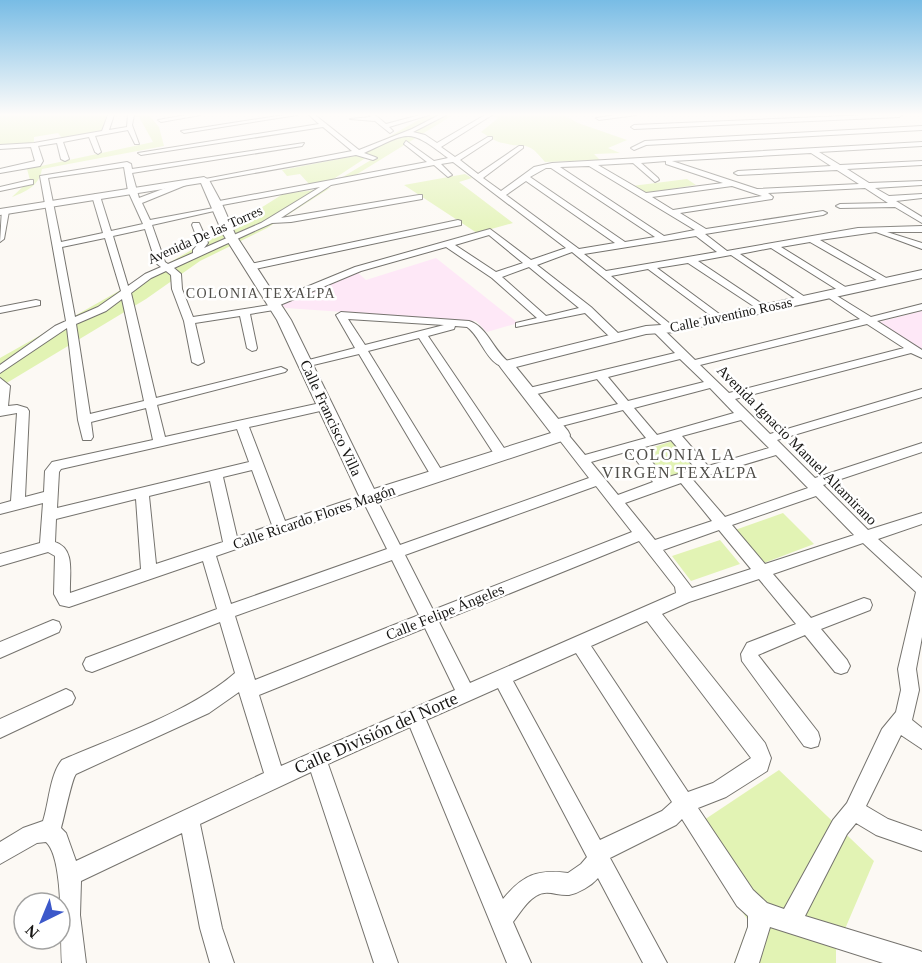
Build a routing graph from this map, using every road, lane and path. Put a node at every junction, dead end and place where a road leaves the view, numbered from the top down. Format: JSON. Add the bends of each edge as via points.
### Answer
{"nodes":[{"id":1,"x":39,"y":160,"type":"edge"},
{"id":2,"x":200,"y":160,"type":"edge"},
{"id":3,"x":266,"y":160,"type":"edge"},
{"id":4,"x":318,"y":160,"type":"edge"},
{"id":5,"x":370,"y":160,"type":"edge"},
{"id":6,"x":430,"y":160,"type":"edge"},
{"id":7,"x":453,"y":160,"type":"joint"},
{"id":8,"x":502,"y":160,"type":"edge"},
{"id":9,"x":634,"y":160,"type":"joint"},
{"id":10,"x":665,"y":160,"type":"edge"},
{"id":11,"x":826,"y":160,"type":"edge"},
{"id":12,"x":434,"y":163,"type":"junction"},
{"id":13,"x":590,"y":163,"type":"junction"},
{"id":14,"x":922,"y":163,"type":"edge"},
{"id":15,"x":364,"y":164,"type":"dead end"},
{"id":16,"x":552,"y":165,"type":"junction"},
{"id":17,"x":271,"y":168,"type":"junction"},
{"id":18,"x":838,"y":168,"type":"junction"},
{"id":19,"x":356,"y":169,"type":"dead end"},
{"id":20,"x":0,"y":171,"type":"edge"},
{"id":21,"x":127,"y":172,"type":"junction"},
{"id":22,"x":738,"y":173,"type":"dead end"},
{"id":23,"x":448,"y":175,"type":"dead end"},
{"id":24,"x":525,"y":177,"type":"junction"},
{"id":25,"x":278,"y":178,"type":"dead end"},
{"id":26,"x":478,"y":178,"type":"junction"},
{"id":27,"x":348,"y":179,"type":"junction"},
{"id":28,"x":204,"y":180,"type":"junction"},
{"id":29,"x":655,"y":180,"type":"dead end"},
{"id":30,"x":30,"y":182,"type":"dead end"},
{"id":31,"x":328,"y":182,"type":"junction"},
{"id":32,"x":187,"y":183,"type":"junction"},
{"id":33,"x":735,"y":183,"type":"junction"},
{"id":34,"x":922,"y":183,"type":"edge"},
{"id":35,"x":313,"y":184,"type":"junction"},
{"id":36,"x":868,"y":186,"type":"junction"},
{"id":37,"x":286,"y":188,"type":"junction"},
{"id":38,"x":0,"y":189,"type":"edge"},
{"id":39,"x":757,"y":190,"type":"junction"},
{"id":40,"x":132,"y":191,"type":"junction"},
{"id":41,"x":501,"y":195,"type":"junction"},
{"id":42,"x":96,"y":196,"type":"junction"},
{"id":43,"x":296,"y":196,"type":"junction"},
{"id":44,"x":644,"y":196,"type":"junction"},
{"id":45,"x":922,"y":196,"type":"edge"},
{"id":46,"x":419,"y":197,"type":"dead end"},
{"id":47,"x":887,"y":199,"type":"junction"},
{"id":48,"x":137,"y":202,"type":"junction"},
{"id":49,"x":49,"y":204,"type":"junction"},
{"id":50,"x":896,"y":204,"type":"junction"},
{"id":51,"x":218,"y":206,"type":"junction"},
{"id":52,"x":840,"y":206,"type":"dead end"},
{"id":53,"x":2,"y":211,"type":"edge"},
{"id":54,"x":673,"y":212,"type":"junction"},
{"id":55,"x":823,"y":213,"type":"dead end"},
{"id":56,"x":921,"y":220,"type":"edge"},
{"id":57,"x":270,"y":221,"type":"junction"},
{"id":58,"x":458,"y":223,"type":"dead end"},
{"id":59,"x":148,"y":225,"type":"junction"},
{"id":60,"x":196,"y":225,"type":"dead end"},
{"id":61,"x":875,"y":230,"type":"junction"},
{"id":62,"x":922,"y":230,"type":"edge"},
{"id":63,"x":700,"y":232,"type":"junction"},
{"id":64,"x":110,"y":234,"type":"junction"},
{"id":65,"x":231,"y":237,"type":"junction"},
{"id":66,"x":660,"y":237,"type":"junction"},
{"id":67,"x":812,"y":238,"type":"junction"},
{"id":68,"x":0,"y":239,"type":"edge"},
{"id":69,"x":448,"y":244,"type":"junction"},
{"id":70,"x":622,"y":244,"type":"junction"},
{"id":71,"x":58,"y":245,"type":"junction"},
{"id":72,"x":772,"y":245,"type":"junction"},
{"id":73,"x":922,"y":246,"type":"edge"},
{"id":74,"x":575,"y":250,"type":"junction"},
{"id":75,"x":728,"y":252,"type":"junction"},
{"id":76,"x":198,"y":253,"type":"junction"},
{"id":77,"x":689,"y":259,"type":"junction"},
{"id":78,"x":532,"y":263,"type":"junction"},
{"id":79,"x":649,"y":266,"type":"junction"},
{"id":80,"x":167,"y":267,"type":"junction"},
{"id":81,"x":250,"y":267,"type":"junction"},
{"id":82,"x":922,"y":273,"type":"edge"},
{"id":83,"x":605,"y":274,"type":"junction"},
{"id":84,"x":495,"y":276,"type":"junction"},
{"id":85,"x":885,"y":281,"type":"junction"},
{"id":86,"x":844,"y":290,"type":"junction"},
{"id":87,"x":126,"y":293,"type":"junction"},
{"id":88,"x":829,"y":294,"type":"junction"},
{"id":89,"x":802,"y":299,"type":"junction"},
{"id":90,"x":36,"y":303,"type":"dead end"},
{"id":91,"x":275,"y":306,"type":"junction"},
{"id":92,"x":922,"y":307,"type":"edge"},
{"id":93,"x":761,"y":308,"type":"junction"},
{"id":94,"x":587,"y":309,"type":"junction"},
{"id":95,"x":0,"y":310,"type":"edge"},
{"id":96,"x":244,"y":312,"type":"junction"},
{"id":97,"x":718,"y":318,"type":"junction"},
{"id":98,"x":544,"y":319,"type":"junction"},
{"id":99,"x":870,"y":320,"type":"junction"},
{"id":100,"x":189,"y":321,"type":"junction"},
{"id":101,"x":71,"y":322,"type":"junction"},
{"id":102,"x":467,"y":324,"type":"junction"},
{"id":103,"x":520,"y":325,"type":"dead end"},
{"id":104,"x":664,"y":329,"type":"junction"},
{"id":105,"x":421,"y":334,"type":"junction"},
{"id":106,"x":616,"y":337,"type":"junction"},
{"id":107,"x":252,"y":348,"type":"dead end"},
{"id":108,"x":361,"y":349,"type":"junction"},
{"id":109,"x":917,"y":352,"type":"edge"},
{"id":110,"x":687,"y":359,"type":"junction"},
{"id":111,"x":198,"y":362,"type":"dead end"},
{"id":112,"x":305,"y":364,"type":"junction"},
{"id":113,"x":506,"y":365,"type":"junction"},
{"id":114,"x":0,"y":370,"type":"edge"},
{"id":115,"x":281,"y":370,"type":"dead end"},
{"id":116,"x":601,"y":376,"type":"junction"},
{"id":117,"x":0,"y":382,"type":"edge"},
{"id":118,"x":712,"y":384,"type":"junction"},
{"id":119,"x":530,"y":392,"type":"junction"},
{"id":120,"x":922,"y":393,"type":"edge"},
{"id":121,"x":726,"y":398,"type":"junction"},
{"id":122,"x":151,"y":404,"type":"junction"},
{"id":123,"x":325,"y":406,"type":"junction"},
{"id":124,"x":626,"y":407,"type":"junction"},
{"id":125,"x":1,"y":412,"type":"edge"},
{"id":126,"x":743,"y":415,"type":"junction"},
{"id":127,"x":84,"y":420,"type":"junction"},
{"id":128,"x":242,"y":425,"type":"junction"},
{"id":129,"x":558,"y":429,"type":"junction"},
{"id":130,"x":675,"y":436,"type":"junction"},
{"id":131,"x":87,"y":437,"type":"dead end"},
{"id":132,"x":767,"y":439,"type":"junction"},
{"id":133,"x":655,"y":441,"type":"junction"},
{"id":134,"x":160,"y":444,"type":"junction"},
{"id":135,"x":633,"y":447,"type":"junction"},
{"id":136,"x":922,"y":447,"type":"edge"},
{"id":137,"x":778,"y":450,"type":"junction"},
{"id":138,"x":501,"y":454,"type":"junction"},
{"id":139,"x":583,"y":460,"type":"junction"},
{"id":140,"x":258,"y":464,"type":"junction"},
{"id":141,"x":705,"y":471,"type":"junction"},
{"id":142,"x":216,"y":475,"type":"junction"},
{"id":143,"x":438,"y":476,"type":"junction"},
{"id":144,"x":684,"y":478,"type":"junction"},
{"id":145,"x":599,"y":480,"type":"junction"},
{"id":146,"x":662,"y":484,"type":"junction"},
{"id":147,"x":815,"y":487,"type":"junction"},
{"id":148,"x":142,"y":493,"type":"junction"},
{"id":149,"x":50,"y":496,"type":"junction"},
{"id":150,"x":369,"y":498,"type":"junction"},
{"id":151,"x":616,"y":501,"type":"junction"},
{"id":152,"x":18,"y":504,"type":"junction"},
{"id":153,"x":0,"y":509,"type":"edge"},
{"id":154,"x":50,"y":515,"type":"junction"},
{"id":155,"x":920,"y":520,"type":"edge"},
{"id":156,"x":722,"y":525,"type":"junction"},
{"id":157,"x":280,"y":528,"type":"junction"},
{"id":158,"x":642,"y":534,"type":"junction"},
{"id":159,"x":865,"y":536,"type":"junction"},
{"id":160,"x":231,"y":545,"type":"junction"},
{"id":161,"x":47,"y":546,"type":"junction"},
{"id":162,"x":653,"y":547,"type":"junction"},
{"id":163,"x":396,"y":552,"type":"junction"},
{"id":164,"x":208,"y":553,"type":"junction"},
{"id":165,"x":0,"y":560,"type":"edge"},
{"id":166,"x":760,"y":570,"type":"junction"},
{"id":167,"x":149,"y":573,"type":"junction"},
{"id":168,"x":920,"y":588,"type":"edge"},
{"id":169,"x":684,"y":597,"type":"junction"},
{"id":170,"x":864,"y":605,"type":"dead end"},
{"id":171,"x":650,"y":612,"type":"junction"},
{"id":172,"x":225,"y":614,"type":"junction"},
{"id":173,"x":429,"y":618,"type":"junction"},
{"id":174,"x":53,"y":627,"type":"dead end"},
{"id":175,"x":809,"y":627,"type":"junction"},
{"id":176,"x":579,"y":642,"type":"junction"},
{"id":177,"x":0,"y":650,"type":"edge"},
{"id":178,"x":916,"y":659,"type":"edge"},
{"id":179,"x":92,"y":664,"type":"dead end"},
{"id":180,"x":841,"y":666,"type":"dead end"},
{"id":181,"x":502,"y":678,"type":"junction"},
{"id":182,"x":246,"y":683,"type":"junction"},
{"id":183,"x":466,"y":693,"type":"junction"},
{"id":184,"x":66,"y":698,"type":"dead end"},
{"id":185,"x":415,"y":716,"type":"junction"},
{"id":186,"x":900,"y":722,"type":"junction"},
{"id":187,"x":0,"y":729,"type":"edge"},
{"id":188,"x":811,"y":739,"type":"dead end"},
{"id":189,"x":922,"y":740,"type":"edge"},
{"id":190,"x":317,"y":760,"type":"junction"},
{"id":191,"x":274,"y":778,"type":"junction"},
{"id":192,"x":683,"y":805,"type":"junction"},
{"id":193,"x":854,"y":810,"type":"junction"},
{"id":194,"x":189,"y":818,"type":"junction"},
{"id":195,"x":50,"y":832,"type":"junction"},
{"id":196,"x":922,"y":841,"type":"edge"},
{"id":197,"x":0,"y":854,"type":"edge"},
{"id":198,"x":599,"y":856,"type":"junction"},
{"id":199,"x":70,"y":875,"type":"junction"},
{"id":200,"x":759,"y":911,"type":"junction"},
{"id":201,"x":500,"y":920,"type":"junction"},
{"id":202,"x":790,"y":921,"type":"junction"},
{"id":203,"x":74,"y":963,"type":"edge"},
{"id":204,"x":222,"y":963,"type":"edge"},
{"id":205,"x":386,"y":963,"type":"edge"},
{"id":206,"x":519,"y":963,"type":"edge"},
{"id":207,"x":655,"y":963,"type":"edge"},
{"id":208,"x":747,"y":963,"type":"edge"},
{"id":209,"x":920,"y":963,"type":"edge"}],
"edges":[{"from":1,"to":20,"type":"street","via":[[37,164]]},
{"from":2,"to":21,"type":"street"},
{"from":3,"to":17,"type":"street"},
{"from":4,"to":17,"type":"street"},
{"from":5,"to":15,"type":"street"},
{"from":6,"to":12,"type":"street"},
{"from":7,"to":12,"type":"street"},
{"from":7,"to":26,"type":"street","name":"Avenida Ignacio Manuel Altamirano"},
{"from":8,"to":26,"type":"street"},
{"from":9,"to":13,"type":"street"},
{"from":9,"to":29,"type":"street"},
{"from":10,"to":33,"type":"street"},
{"from":11,"to":18,"type":"street"},
{"from":12,"to":23,"type":"street"},
{"from":12,"to":27,"type":"street"},
{"from":13,"to":16,"type":"street"},
{"from":13,"to":44,"type":"street"},
{"from":14,"to":18,"type":"street"},
{"from":16,"to":24,"type":"street"},
{"from":16,"to":66,"type":"street"},
{"from":17,"to":25,"type":"street"},
{"from":17,"to":28,"type":"street"},
{"from":18,"to":22,"type":"street"},
{"from":18,"to":36,"type":"street"},
{"from":19,"to":27,"type":"street","via":[[346,175]]},
{"from":21,"to":40,"type":"street"},
{"from":21,"to":49,"type":"street","via":[[126,163],[46,175]]},
{"from":24,"to":41,"type":"street"},
{"from":24,"to":70,"type":"street"},
{"from":26,"to":41,"type":"street","name":"Avenida Ignacio Manuel Altamirano"},
{"from":27,"to":31,"type":"street"},
{"from":28,"to":32,"type":"street"},
{"from":28,"to":51,"type":"street","name":"Calle Francisco Villa"},
{"from":30,"to":38,"type":"street"},
{"from":31,"to":35,"type":"street"},
{"from":31,"to":57,"type":"street","name":"Avenida De las Torres"},
{"from":32,"to":40,"type":"street"},
{"from":32,"to":48,"type":"street"},
{"from":33,"to":39,"type":"street"},
{"from":33,"to":44,"type":"street"},
{"from":34,"to":36,"type":"street"},
{"from":35,"to":37,"type":"street"},
{"from":35,"to":43,"type":"street","name":"Avenida De las Torres"},
{"from":36,"to":39,"type":"street"},
{"from":36,"to":47,"type":"street"},
{"from":37,"to":43,"type":"street"},
{"from":37,"to":51,"type":"street"},
{"from":39,"to":54,"type":"street","via":[[768,197]]},
{"from":40,"to":42,"type":"street"},
{"from":40,"to":48,"type":"street"},
{"from":41,"to":74,"type":"street","name":"Avenida Ignacio Manuel Altamirano"},
{"from":42,"to":49,"type":"street"},
{"from":42,"to":64,"type":"street"},
{"from":43,"to":65,"type":"street","name":"Avenida De las Torres"},
{"from":44,"to":54,"type":"street"},
{"from":45,"to":47,"type":"street"},
{"from":46,"to":57,"type":"street"},
{"from":47,"to":50,"type":"street"},
{"from":48,"to":59,"type":"street"},
{"from":49,"to":53,"type":"street"},
{"from":49,"to":71,"type":"street"},
{"from":50,"to":52,"type":"street"},
{"from":50,"to":56,"type":"street"},
{"from":51,"to":59,"type":"street"},
{"from":51,"to":65,"type":"street","name":"Calle Francisco Villa"},
{"from":53,"to":68,"type":"street"},
{"from":54,"to":63,"type":"street"},
{"from":55,"to":63,"type":"street"},
{"from":57,"to":65,"type":"street","name":"Avenida De las Torres"},
{"from":58,"to":81,"type":"street"},
{"from":59,"to":64,"type":"street"},
{"from":59,"to":80,"type":"street","via":[[161,262]]},
{"from":60,"to":76,"type":"street","via":[[204,243]]},
{"from":61,"to":62,"type":"street"},
{"from":61,"to":67,"type":"street"},
{"from":61,"to":73,"type":"street"},
{"from":63,"to":66,"type":"street"},
{"from":63,"to":75,"type":"street"},
{"from":64,"to":71,"type":"street"},
{"from":64,"to":87,"type":"street"},
{"from":65,"to":76,"type":"street","name":"Avenida De las Torres"},
{"from":65,"to":81,"type":"street","name":"Calle Francisco Villa"},
{"from":66,"to":70,"type":"street"},
{"from":67,"to":72,"type":"street"},
{"from":67,"to":85,"type":"street"},
{"from":69,"to":78,"type":"street","via":[[490,232]]},
{"from":69,"to":84,"type":"street"},
{"from":69,"to":91,"type":"street","via":[[358,269]]},
{"from":70,"to":74,"type":"street"},
{"from":71,"to":101,"type":"street"},
{"from":72,"to":75,"type":"street"},
{"from":72,"to":86,"type":"street"},
{"from":74,"to":78,"type":"street"},
{"from":74,"to":83,"type":"street","name":"Avenida Ignacio Manuel Altamirano"},
{"from":75,"to":77,"type":"street"},
{"from":75,"to":89,"type":"street"},
{"from":76,"to":80,"type":"street","name":"Avenida De las Torres"},
{"from":77,"to":79,"type":"street"},
{"from":77,"to":93,"type":"street"},
{"from":78,"to":84,"type":"street"},
{"from":78,"to":94,"type":"street"},
{"from":79,"to":83,"type":"street"},
{"from":79,"to":97,"type":"street"},
{"from":80,"to":87,"type":"street","name":"Avenida De las Torres"},
{"from":80,"to":100,"type":"street","via":[[176,273],[177,290]]},
{"from":81,"to":91,"type":"street","name":"Calle Francisco Villa"},
{"from":82,"to":85,"type":"street","name":"Calle Juventino Rosas"},
{"from":83,"to":104,"type":"street","name":"Avenida Ignacio Manuel Altamirano"},
{"from":84,"to":98,"type":"street"},
{"from":85,"to":86,"type":"street","name":"Calle Juventino Rosas"},
{"from":86,"to":88,"type":"street","name":"Calle Juventino Rosas"},
{"from":87,"to":101,"type":"street","name":"Avenida De las Torres","via":[[95,313]]},
{"from":87,"to":122,"type":"street"},
{"from":88,"to":89,"type":"street","name":"Calle Juventino Rosas"},
{"from":88,"to":99,"type":"street"},
{"from":89,"to":93,"type":"street","name":"Calle Juventino Rosas"},
{"from":90,"to":95,"type":"street"},
{"from":91,"to":96,"type":"street"},
{"from":91,"to":112,"type":"street","name":"Calle Francisco Villa"},
{"from":92,"to":99,"type":"street"},
{"from":93,"to":97,"type":"street","name":"Calle Juventino Rosas"},
{"from":94,"to":98,"type":"street"},
{"from":94,"to":106,"type":"street"},
{"from":96,"to":100,"type":"street"},
{"from":96,"to":107,"type":"street"},
{"from":97,"to":104,"type":"street","name":"Calle Juventino Rosas"},
{"from":98,"to":103,"type":"street"},
{"from":99,"to":109,"type":"street"},
{"from":99,"to":110,"type":"street"},
{"from":100,"to":111,"type":"street"},
{"from":101,"to":114,"type":"street","name":"Avenida De las Torres"},
{"from":101,"to":127,"type":"street"},
{"from":102,"to":105,"type":"street"},
{"from":102,"to":108,"type":"street","via":[[341,315]]},
{"from":102,"to":113,"type":"street"},
{"from":104,"to":106,"type":"street","name":"Calle Juventino Rosas"},
{"from":104,"to":110,"type":"street","name":"Avenida Ignacio Manuel Altamirano"},
{"from":105,"to":108,"type":"street"},
{"from":105,"to":138,"type":"street"},
{"from":106,"to":113,"type":"street","name":"Calle Juventino Rosas"},
{"from":108,"to":112,"type":"street"},
{"from":108,"to":143,"type":"street"},
{"from":109,"to":121,"type":"street"},
{"from":110,"to":116,"type":"street"},
{"from":110,"to":118,"type":"street","name":"Avenida Ignacio Manuel Altamirano"},
{"from":112,"to":123,"type":"street","name":"Calle Francisco Villa"},
{"from":113,"to":119,"type":"street"},
{"from":115,"to":122,"type":"street"},
{"from":116,"to":119,"type":"street"},
{"from":116,"to":124,"type":"street"},
{"from":117,"to":125,"type":"street","via":[[4,386]]},
{"from":118,"to":121,"type":"street","name":"Avenida Ignacio Manuel Altamirano"},
{"from":118,"to":124,"type":"street"},
{"from":119,"to":129,"type":"street"},
{"from":120,"to":132,"type":"street"},
{"from":121,"to":126,"type":"street","name":"Avenida Ignacio Manuel Altamirano"},
{"from":122,"to":127,"type":"street"},
{"from":122,"to":134,"type":"street"},
{"from":123,"to":128,"type":"street"},
{"from":123,"to":150,"type":"street","name":"Calle Francisco Villa"},
{"from":124,"to":129,"type":"street"},
{"from":124,"to":133,"type":"street"},
{"from":125,"to":152,"type":"street","via":[[22,411]]},
{"from":126,"to":130,"type":"street"},
{"from":126,"to":132,"type":"street","name":"Avenida Ignacio Manuel Altamirano"},
{"from":127,"to":131,"type":"street"},
{"from":128,"to":134,"type":"street"},
{"from":128,"to":140,"type":"street"},
{"from":129,"to":138,"type":"street","name":"Calle Ricardo Flores Magón"},
{"from":129,"to":139,"type":"street"},
{"from":130,"to":133,"type":"street"},
{"from":130,"to":141,"type":"street"},
{"from":132,"to":137,"type":"street","name":"Avenida Ignacio Manuel Altamirano"},
{"from":133,"to":135,"type":"street"},
{"from":134,"to":149,"type":"street","via":[[57,465],[52,471]]},
{"from":135,"to":139,"type":"street"},
{"from":135,"to":146,"type":"street"},
{"from":136,"to":147,"type":"street"},
{"from":137,"to":141,"type":"street"},
{"from":137,"to":147,"type":"street","name":"Avenida Ignacio Manuel Altamirano"},
{"from":138,"to":143,"type":"street","name":"Calle Ricardo Flores Magón"},
{"from":139,"to":145,"type":"street"},
{"from":140,"to":142,"type":"street"},
{"from":140,"to":157,"type":"street"},
{"from":141,"to":144,"type":"street"},
{"from":142,"to":148,"type":"street"},
{"from":142,"to":160,"type":"street"},
{"from":143,"to":150,"type":"street","name":"Calle Ricardo Flores Magón"},
{"from":144,"to":146,"type":"street"},
{"from":144,"to":156,"type":"street"},
{"from":145,"to":151,"type":"street"},
{"from":145,"to":163,"type":"street"},
{"from":146,"to":151,"type":"street"},
{"from":147,"to":156,"type":"street"},
{"from":147,"to":159,"type":"street","name":"Avenida Ignacio Manuel Altamirano"},
{"from":148,"to":154,"type":"street"},
{"from":148,"to":167,"type":"street"},
{"from":149,"to":152,"type":"street"},
{"from":149,"to":154,"type":"street"},
{"from":150,"to":157,"type":"street","name":"Calle Ricardo Flores Magón"},
{"from":150,"to":163,"type":"street","name":"Calle Francisco Villa"},
{"from":151,"to":158,"type":"street"},
{"from":152,"to":153,"type":"street"},
{"from":154,"to":161,"type":"street"},
{"from":155,"to":159,"type":"street","name":"Calle División del Norte"},
{"from":156,"to":162,"type":"street"},
{"from":156,"to":166,"type":"street"},
{"from":157,"to":160,"type":"street","name":"Calle Ricardo Flores Magón"},
{"from":158,"to":162,"type":"street"},
{"from":158,"to":173,"type":"street","name":"Calle Felipe Ángeles"},
{"from":159,"to":166,"type":"street","name":"Calle División del Norte"},
{"from":159,"to":168,"type":"street","name":"Avenida Ignacio Manuel Altamirano"},
{"from":160,"to":164,"type":"street","name":"Calle Ricardo Flores Magón"},
{"from":161,"to":165,"type":"street"},
{"from":161,"to":167,"type":"street","name":"Calle Ricardo Flores Magón","via":[[62,554],[62,594],[66,600]]},
{"from":162,"to":169,"type":"street","via":[[684,588]]},
{"from":163,"to":172,"type":"street"},
{"from":163,"to":173,"type":"street","name":"Calle Francisco Villa"},
{"from":164,"to":167,"type":"street","name":"Calle Ricardo Flores Magón"},
{"from":164,"to":172,"type":"street"},
{"from":166,"to":169,"type":"street","name":"Calle División del Norte"},
{"from":166,"to":175,"type":"street"},
{"from":168,"to":178,"type":"street"},
{"from":169,"to":171,"type":"street","name":"Calle División del Norte"},
{"from":170,"to":175,"type":"street"},
{"from":171,"to":176,"type":"street","name":"Calle División del Norte"},
{"from":171,"to":192,"type":"street","via":[[761,758],[756,768],[720,790]]},
{"from":172,"to":179,"type":"street"},
{"from":172,"to":182,"type":"street"},
{"from":173,"to":182,"type":"street","name":"Calle Felipe Ángeles"},
{"from":173,"to":183,"type":"street","name":"Calle Francisco Villa"},
{"from":174,"to":177,"type":"street"},
{"from":175,"to":180,"type":"street"},
{"from":175,"to":188,"type":"street","via":[[753,648],[749,654]]},
{"from":176,"to":181,"type":"street","name":"Calle División del Norte"},
{"from":176,"to":192,"type":"street"},
{"from":178,"to":186,"type":"street","via":[[907,669],[910,690]]},
{"from":181,"to":183,"type":"street","name":"Calle División del Norte"},
{"from":181,"to":198,"type":"street"},
{"from":182,"to":191,"type":"street"},
{"from":182,"to":195,"type":"street","name":"Calle Felipe Ángeles","via":[[203,707],[65,770]]},
{"from":183,"to":185,"type":"street","name":"Calle División del Norte"},
{"from":184,"to":187,"type":"street"},
{"from":185,"to":190,"type":"street","name":"Calle División del Norte"},
{"from":185,"to":201,"type":"street"},
{"from":186,"to":189,"type":"street"},
{"from":186,"to":193,"type":"street","via":[[889,736]]},
{"from":190,"to":191,"type":"street","name":"Calle División del Norte"},
{"from":190,"to":205,"type":"street"},
{"from":191,"to":194,"type":"street","name":"Calle División del Norte"},
{"from":192,"to":198,"type":"street","via":[[669,818],[604,849]]},
{"from":192,"to":200,"type":"street","via":[[745,898]]},
{"from":193,"to":196,"type":"street","via":[[883,828]]},
{"from":193,"to":202,"type":"street","via":[[840,827]]},
{"from":194,"to":199,"type":"street","name":"Calle División del Norte"},
{"from":194,"to":204,"type":"street"},
{"from":195,"to":197,"type":"street","via":[[35,834]]},
{"from":195,"to":199,"type":"street","via":[[59,840]]},
{"from":198,"to":201,"type":"street","via":[[581,879],[568,884],[547,881],[530,887]]},
{"from":198,"to":207,"type":"street"},
{"from":199,"to":203,"type":"street"},
{"from":200,"to":202,"type":"street"},
{"from":200,"to":208,"type":"street","via":[[759,927]]},
{"from":201,"to":206,"type":"street"},
{"from":202,"to":209,"type":"street"}]}
